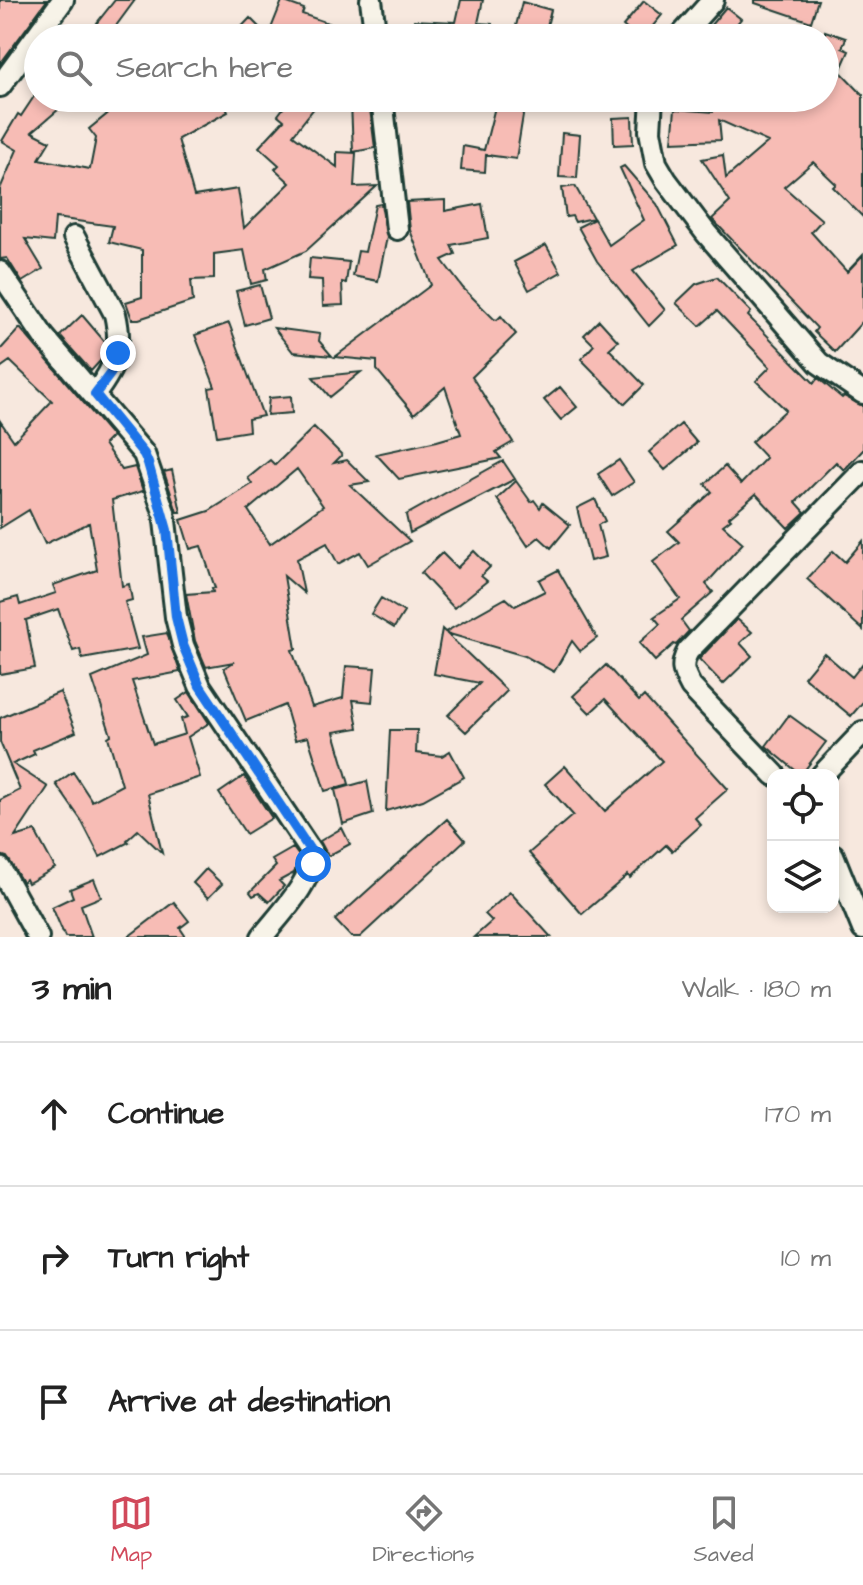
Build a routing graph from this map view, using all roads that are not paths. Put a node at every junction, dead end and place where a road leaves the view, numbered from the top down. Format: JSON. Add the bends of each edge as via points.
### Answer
{"nodes":[{"id":1,"x":63,"y":0,"type":"edge"},
{"id":2,"x":371,"y":0,"type":"edge"},
{"id":3,"x":713,"y":0,"type":"edge"},
{"id":4,"x":45,"y":24,"type":"edge"},
{"id":5,"x":374,"y":24,"type":"edge"},
{"id":6,"x":692,"y":24,"type":"edge"},
{"id":7,"x":24,"y":53,"type":"edge"},
{"id":8,"x":0,"y":86,"type":"edge"},
{"id":9,"x":384,"y":112,"type":"edge"},
{"id":10,"x":651,"y":112,"type":"edge"},
{"id":11,"x":397,"y":229,"type":"dead end"},
{"id":12,"x":74,"y":237,"type":"dead end"},
{"id":13,"x":0,"y":272,"type":"edge"},
{"id":14,"x":863,"y":393,"type":"edge"},
{"id":15,"x":95,"y":394,"type":"junction"},
{"id":16,"x":863,"y":471,"type":"edge"},
{"id":17,"x":863,"y":732,"type":"edge"},
{"id":18,"x":769,"y":769,"type":"edge"},
{"id":19,"x":828,"y":769,"type":"edge"},
{"id":20,"x":0,"y":868,"type":"edge"},
{"id":21,"x":839,"y":870,"type":"edge"},
{"id":22,"x":863,"y":929,"type":"edge"},
{"id":23,"x":38,"y":937,"type":"edge"},
{"id":24,"x":262,"y":937,"type":"edge"}],
"edges":[{"from":1,"to":4,"type":"street"},
{"from":2,"to":5,"type":"street"},
{"from":3,"to":6,"type":"street"},
{"from":7,"to":8,"type":"street"},
{"from":9,"to":11,"type":"street"},
{"from":10,"to":14,"type":"street","via":[[656,163],[666,180],[819,363]]},
{"from":12,"to":15,"type":"street","via":[[117,322],[118,353]]},
{"from":13,"to":15,"type":"street","via":[[44,337]]},
{"from":15,"to":24,"type":"street","via":[[148,463],[167,530],[176,617],[200,686],[312,853],[306,880]]},
{"from":16,"to":18,"type":"street","via":[[682,663],[691,687]]},
{"from":17,"to":19,"type":"street"},
{"from":20,"to":23,"type":"street"},
{"from":21,"to":22,"type":"street"}]}
